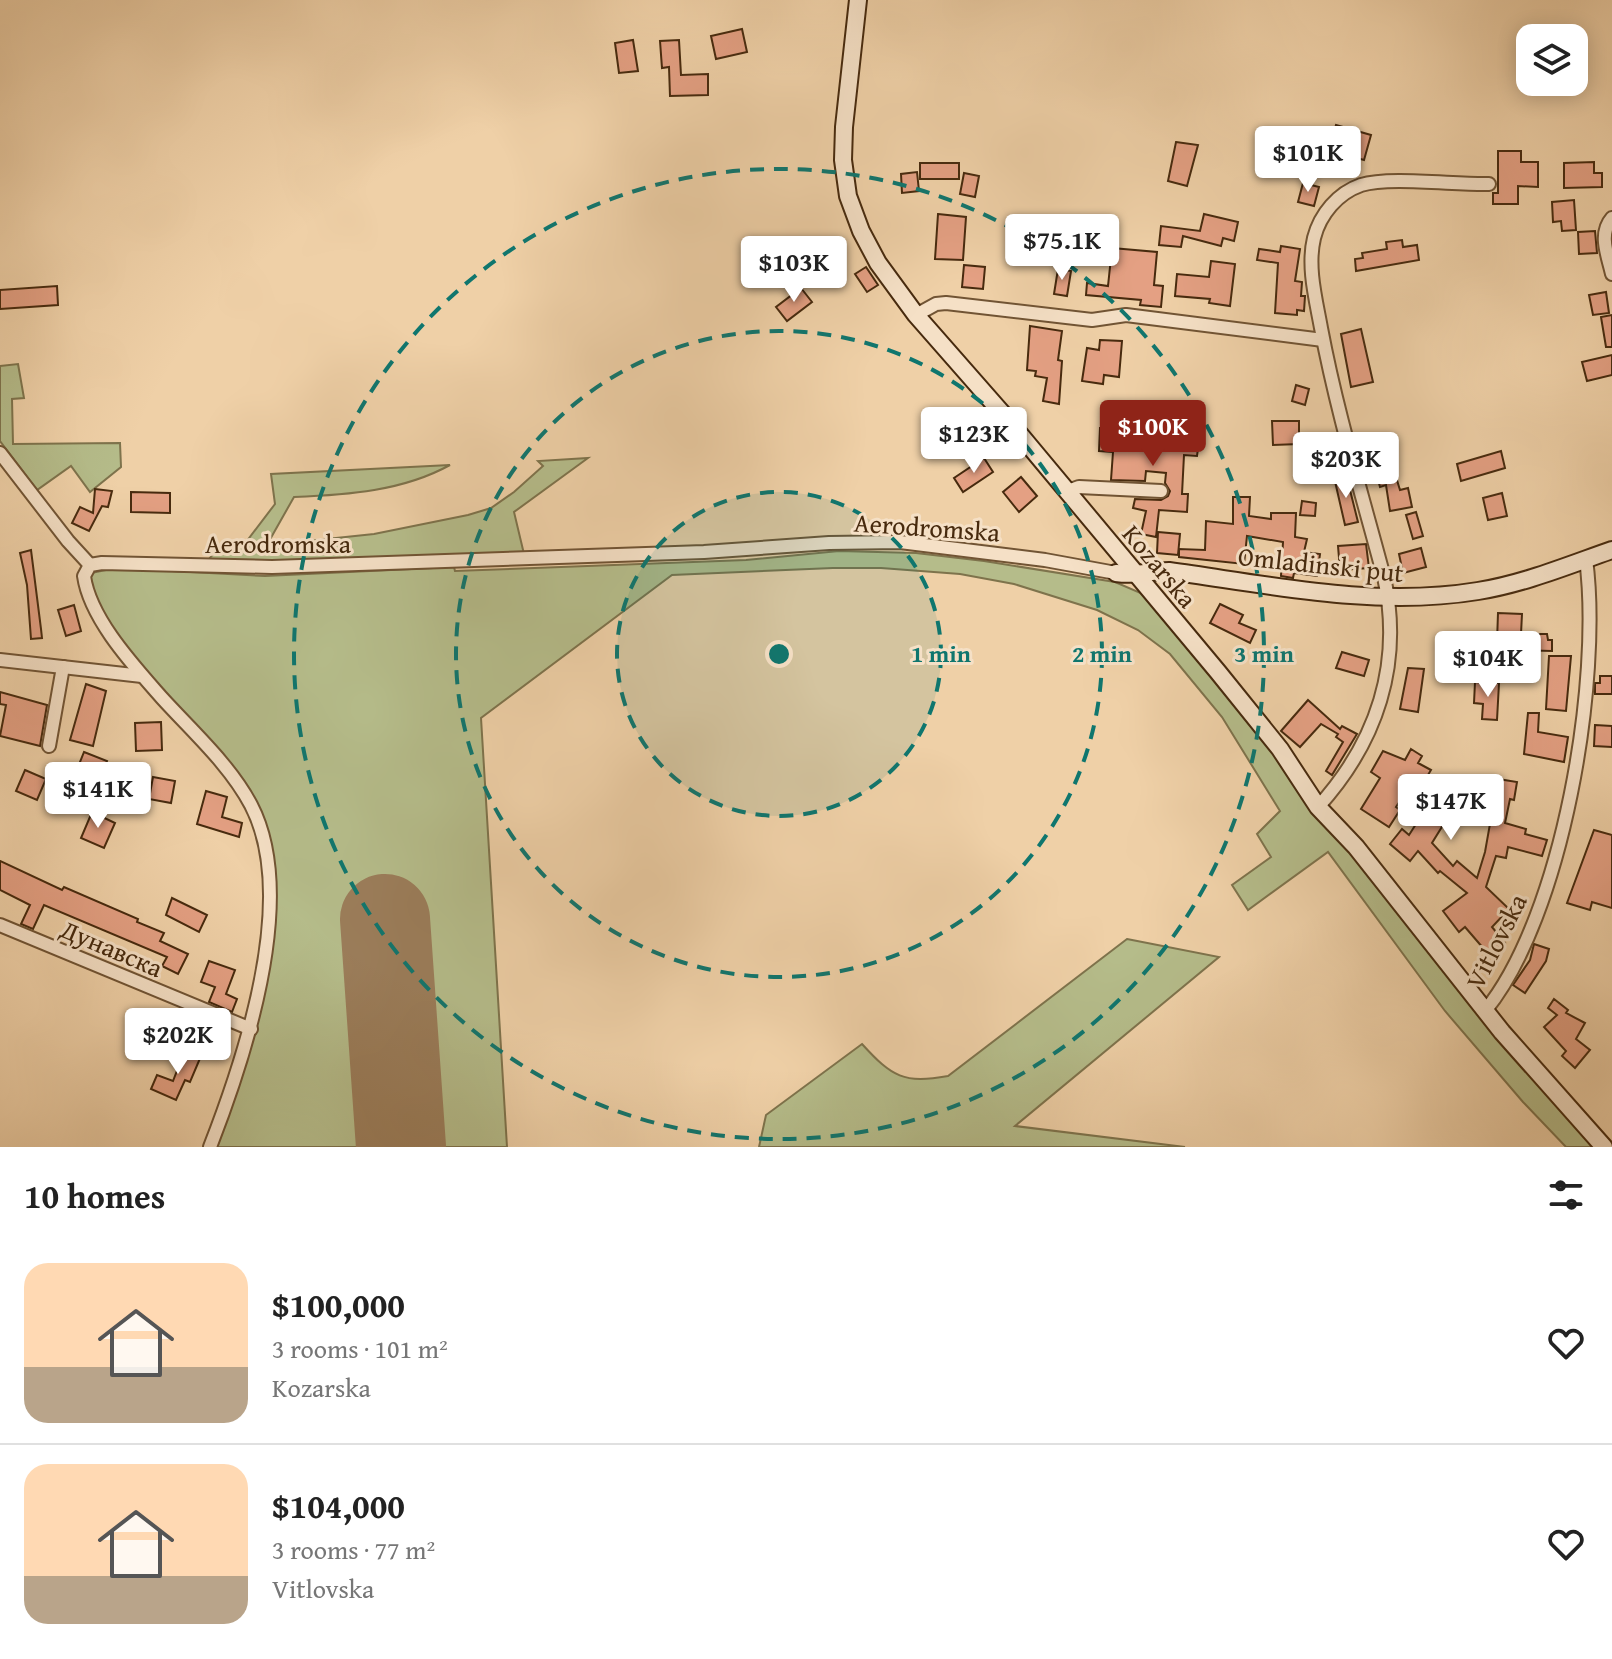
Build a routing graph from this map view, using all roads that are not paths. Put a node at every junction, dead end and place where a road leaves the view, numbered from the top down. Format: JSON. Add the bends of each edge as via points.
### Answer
{"nodes":[{"id":1,"x":858,"y":0,"type":"edge"},
{"id":2,"x":1489,"y":184,"type":"dead end"},
{"id":3,"x":1612,"y":218,"type":"edge"},
{"id":4,"x":1612,"y":274,"type":"edge"},
{"id":5,"x":916,"y":315,"type":"junction"},
{"id":6,"x":1323,"y":340,"type":"junction"},
{"id":7,"x":0,"y":453,"type":"edge"},
{"id":8,"x":1068,"y":491,"type":"junction"},
{"id":9,"x":1161,"y":491,"type":"dead end"},
{"id":10,"x":1612,"y":550,"type":"edge"},
{"id":11,"x":1586,"y":559,"type":"junction"},
{"id":12,"x":90,"y":565,"type":"junction"},
{"id":13,"x":1116,"y":573,"type":"joint"},
{"id":14,"x":1137,"y":576,"type":"junction"},
{"id":15,"x":1389,"y":599,"type":"junction"},
{"id":16,"x":0,"y":660,"type":"edge"},
{"id":17,"x":63,"y":667,"type":"junction"},
{"id":18,"x":142,"y":676,"type":"junction"},
{"id":19,"x":49,"y":746,"type":"dead end"},
{"id":20,"x":1318,"y":807,"type":"junction"},
{"id":21,"x":0,"y":925,"type":"edge"},
{"id":22,"x":1485,"y":1011,"type":"junction"},
{"id":23,"x":251,"y":1029,"type":"junction"},
{"id":24,"x":210,"y":1147,"type":"edge"},
{"id":25,"x":1604,"y":1147,"type":"edge"}],
"edges":[{"from":1,"to":5,"type":"street","name":"Kozarska","via":[[844,127],[848,196],[878,263]]},
{"from":2,"to":6,"type":"street","via":[[1360,185],[1329,207],[1314,239],[1312,266]]},
{"from":3,"to":4,"type":"street","via":[[1604,236]]},
{"from":5,"to":6,"type":"street","via":[[946,303],[1092,320],[1126,315]]},
{"from":5,"to":8,"type":"street","name":"Kozarska"},
{"from":6,"to":15,"type":"street"},
{"from":7,"to":12,"type":"street"},
{"from":8,"to":9,"type":"street"},
{"from":8,"to":14,"type":"street","name":"Kozarska"},
{"from":10,"to":11,"type":"street","name":"Omladinski put"},
{"from":11,"to":15,"type":"street","name":"Omladinski put","via":[[1481,591]]},
{"from":11,"to":22,"type":"street","name":"Vitlovska","via":[[1589,633],[1583,715],[1559,845],[1540,908],[1512,970]]},
{"from":12,"to":13,"type":"street","name":"Aerodromska","via":[[272,567],[884,542]]},
{"from":12,"to":18,"type":"street","via":[[84,576],[87,589],[112,637]]},
{"from":13,"to":14,"type":"street","name":"Omladinski put"},
{"from":14,"to":15,"type":"street","name":"Omladinski put","via":[[1169,571]]},
{"from":14,"to":20,"type":"street","name":"Kozarska","via":[[1280,749]]},
{"from":15,"to":20,"type":"street","via":[[1386,677],[1374,721],[1352,766]]},
{"from":16,"to":17,"type":"street"},
{"from":17,"to":18,"type":"street"},
{"from":17,"to":19,"type":"street"},
{"from":18,"to":23,"type":"street","via":[[225,769],[261,827],[268,917]]},
{"from":20,"to":22,"type":"street","name":"Kozarska","via":[[1356,847]]},
{"from":21,"to":23,"type":"street","name":"Дунавска"},
{"from":22,"to":25,"type":"street","name":"Kozarska"},
{"from":23,"to":24,"type":"street"}]}
